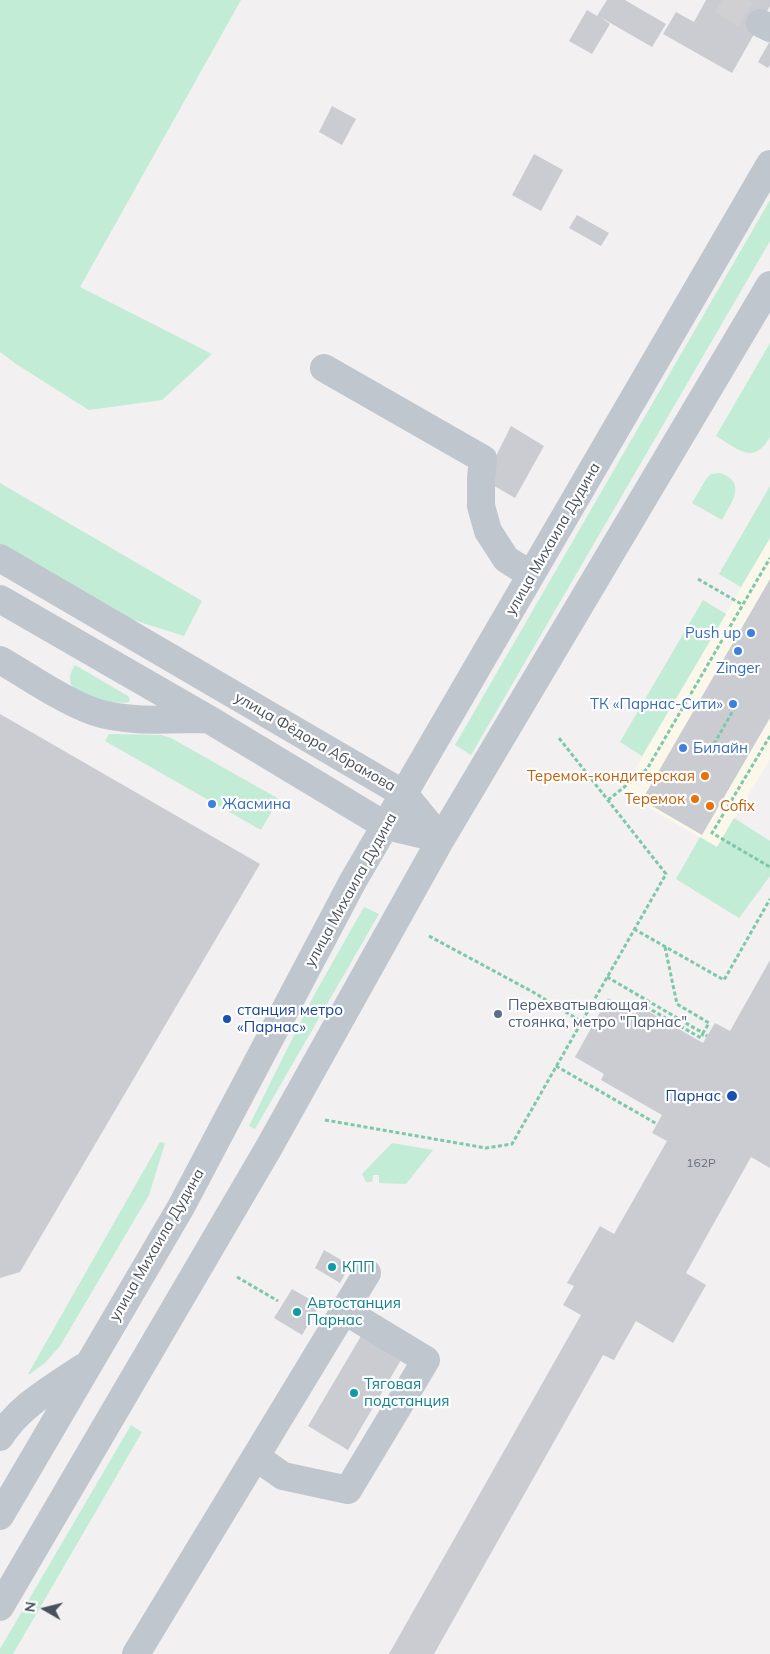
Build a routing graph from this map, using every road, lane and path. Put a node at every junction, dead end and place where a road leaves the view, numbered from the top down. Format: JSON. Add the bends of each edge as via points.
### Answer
{"nodes":[{"id":1,"x":770,"y":164,"type":"edge"},
{"id":2,"x":770,"y":285,"type":"edge"},
{"id":3,"x":324,"y":368,"type":"dead end"},
{"id":4,"x":0,"y":558,"type":"edge"},
{"id":5,"x":770,"y":558,"type":"edge"},
{"id":6,"x":531,"y":575,"type":"junction"},
{"id":7,"x":698,"y":579,"type":"dead end"},
{"id":8,"x":0,"y":599,"type":"edge"},
{"id":9,"x":743,"y":605,"type":"junction"},
{"id":10,"x":0,"y":660,"type":"edge"},
{"id":11,"x":735,"y":707,"type":"dead end"},
{"id":12,"x":210,"y":720,"type":"junction"},
{"id":13,"x":770,"y":736,"type":"edge"},
{"id":14,"x":559,"y":738,"type":"dead end"},
{"id":15,"x":714,"y":744,"type":"dead end"},
{"id":16,"x":404,"y":794,"type":"junction"},
{"id":17,"x":608,"y":800,"type":"junction"},
{"id":18,"x":386,"y":826,"type":"junction"},
{"id":19,"x":440,"y":839,"type":"junction"},
{"id":20,"x":770,"y":867,"type":"edge"},
{"id":21,"x":770,"y":899,"type":"edge"},
{"id":22,"x":634,"y":929,"type":"junction"},
{"id":23,"x":428,"y":936,"type":"dead end"},
{"id":24,"x":665,"y":946,"type":"junction"},
{"id":25,"x":607,"y":977,"type":"junction"},
{"id":26,"x":646,"y":1011,"type":"dead end"},
{"id":27,"x":582,"y":1021,"type":"junction"},
{"id":28,"x":592,"y":1028,"type":"dead end"},
{"id":29,"x":705,"y":1034,"type":"junction"},
{"id":30,"x":556,"y":1066,"type":"junction"},
{"id":31,"x":325,"y":1120,"type":"dead end"},
{"id":32,"x":657,"y":1124,"type":"dead end"},
{"id":33,"x":367,"y":1273,"type":"dead end"},
{"id":34,"x":237,"y":1277,"type":"dead end"},
{"id":35,"x":278,"y":1301,"type":"dead end"},
{"id":36,"x":345,"y":1311,"type":"junction"},
{"id":37,"x":90,"y":1363,"type":"junction"},
{"id":38,"x":0,"y":1437,"type":"edge"},
{"id":39,"x":256,"y":1457,"type":"junction"},
{"id":40,"x":0,"y":1516,"type":"edge"},
{"id":41,"x":0,"y":1607,"type":"edge"},
{"id":42,"x":136,"y":1654,"type":"edge"}],
"edges":[{"from":1,"to":6,"type":"street","name":"улица Михаила Дудина"},
{"from":2,"to":19,"type":"street"},
{"from":3,"to":6,"type":"street","via":[[483,459],[481,506],[488,531],[506,559]]},
{"from":4,"to":16,"type":"street","name":"улица Фёдора Абрамова"},
{"from":5,"to":9,"type":"path"},
{"from":6,"to":16,"type":"street","name":"улица Михаила Дудина"},
{"from":7,"to":9,"type":"path"},
{"from":8,"to":12,"type":"street"},
{"from":9,"to":17,"type":"path","via":[[647,769]]},
{"from":10,"to":12,"type":"street","via":[[96,712],[121,718]]},
{"from":11,"to":15,"type":"path"},
{"from":12,"to":18,"type":"street"},
{"from":13,"to":20,"type":"path","via":[[712,833]]},
{"from":14,"to":17,"type":"path"},
{"from":16,"to":18,"type":"street","name":"улица Михаила Дудина"},
{"from":16,"to":19,"type":"street","name":"улица Фёдора Абрамова"},
{"from":17,"to":22,"type":"path","via":[[666,874]]},
{"from":18,"to":19,"type":"street"},
{"from":18,"to":37,"type":"street","name":"улица Михаила Дудина","via":[[353,881],[181,1207]]},
{"from":19,"to":41,"type":"street","via":[[268,1149]]},
{"from":21,"to":24,"type":"path","via":[[724,980]]},
{"from":22,"to":24,"type":"path"},
{"from":22,"to":25,"type":"path"},
{"from":23,"to":27,"type":"path"},
{"from":24,"to":29,"type":"path","via":[[677,1004],[709,1023]]},
{"from":25,"to":27,"type":"path"},
{"from":25,"to":29,"type":"path"},
{"from":26,"to":29,"type":"path","via":[[648,1008],[701,1038]]},
{"from":27,"to":28,"type":"path"},
{"from":27,"to":30,"type":"path"},
{"from":30,"to":31,"type":"path","via":[[512,1144],[486,1148]]},
{"from":30,"to":32,"type":"path"},
{"from":33,"to":36,"type":"street"},
{"from":34,"to":35,"type":"path"},
{"from":36,"to":39,"type":"street"},
{"from":36,"to":39,"type":"street","via":[[426,1360],[348,1490],[283,1476]]},
{"from":37,"to":38,"type":"street","via":[[28,1405]]},
{"from":37,"to":40,"type":"street","name":"улица Михаила Дудина"},
{"from":39,"to":42,"type":"street"}]}
